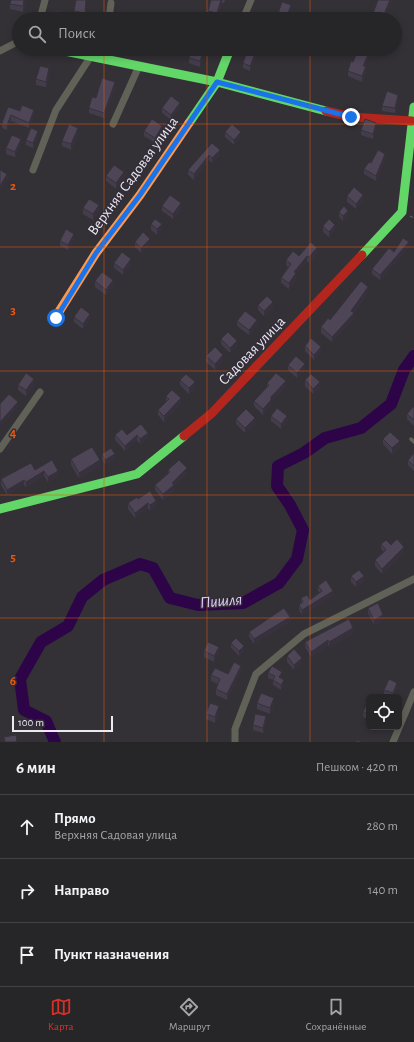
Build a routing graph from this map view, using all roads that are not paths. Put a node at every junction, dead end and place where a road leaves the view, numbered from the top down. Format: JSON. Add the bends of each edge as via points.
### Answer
{"nodes":[{"id":1,"x":44,"y":0,"type":"edge"},
{"id":2,"x":251,"y":0,"type":"edge"},
{"id":3,"x":111,"y":4,"type":"dead end"},
{"id":4,"x":41,"y":12,"type":"edge"},
{"id":5,"x":110,"y":12,"type":"edge"},
{"id":6,"x":246,"y":12,"type":"edge"},
{"id":7,"x":12,"y":45,"type":"edge"},
{"id":8,"x":0,"y":51,"type":"edge"},
{"id":9,"x":91,"y":56,"type":"joint"},
{"id":10,"x":104,"y":56,"type":"edge"},
{"id":11,"x":227,"y":56,"type":"edge"},
{"id":12,"x":103,"y":59,"type":"junction"},
{"id":13,"x":139,"y":66,"type":"junction"},
{"id":14,"x":217,"y":82,"type":"junction"},
{"id":15,"x":414,"y":106,"type":"edge"},
{"id":16,"x":412,"y":121,"type":"junction"},
{"id":17,"x":113,"y":124,"type":"dead end"},
{"id":18,"x":33,"y":170,"type":"dead end"},
{"id":19,"x":56,"y":318,"type":"dead end"},
{"id":20,"x":40,"y":392,"type":"dead end"},
{"id":21,"x":0,"y":449,"type":"edge"},
{"id":22,"x":0,"y":509,"type":"edge"},
{"id":23,"x":414,"y":579,"type":"edge"},
{"id":24,"x":414,"y":692,"type":"edge"},
{"id":25,"x":235,"y":742,"type":"edge"},
{"id":26,"x":393,"y":742,"type":"edge"}],
"edges":[{"from":1,"to":4,"type":"street"},
{"from":2,"to":6,"type":"street"},
{"from":3,"to":5,"type":"street"},
{"from":7,"to":8,"type":"street"},
{"from":9,"to":12,"type":"street"},
{"from":9,"to":18,"type":"street","via":[[56,110]]},
{"from":10,"to":12,"type":"street"},
{"from":11,"to":14,"type":"street","name":"Верхняя Садовая улица"},
{"from":12,"to":13,"type":"street"},
{"from":13,"to":14,"type":"street"},
{"from":13,"to":17,"type":"street"},
{"from":14,"to":16,"type":"street","via":[[351,117]]},
{"from":14,"to":19,"type":"street","name":"Верхняя Садовая улица","via":[[140,195],[96,253]]},
{"from":15,"to":16,"type":"street","name":"Садовая улица"},
{"from":16,"to":22,"type":"street","name":"Садовая улица","via":[[402,212],[212,413],[137,474]]},
{"from":20,"to":21,"type":"street"},
{"from":23,"to":25,"type":"street","via":[[304,634],[256,674],[235,729]]},
{"from":24,"to":26,"type":"street"}]}
